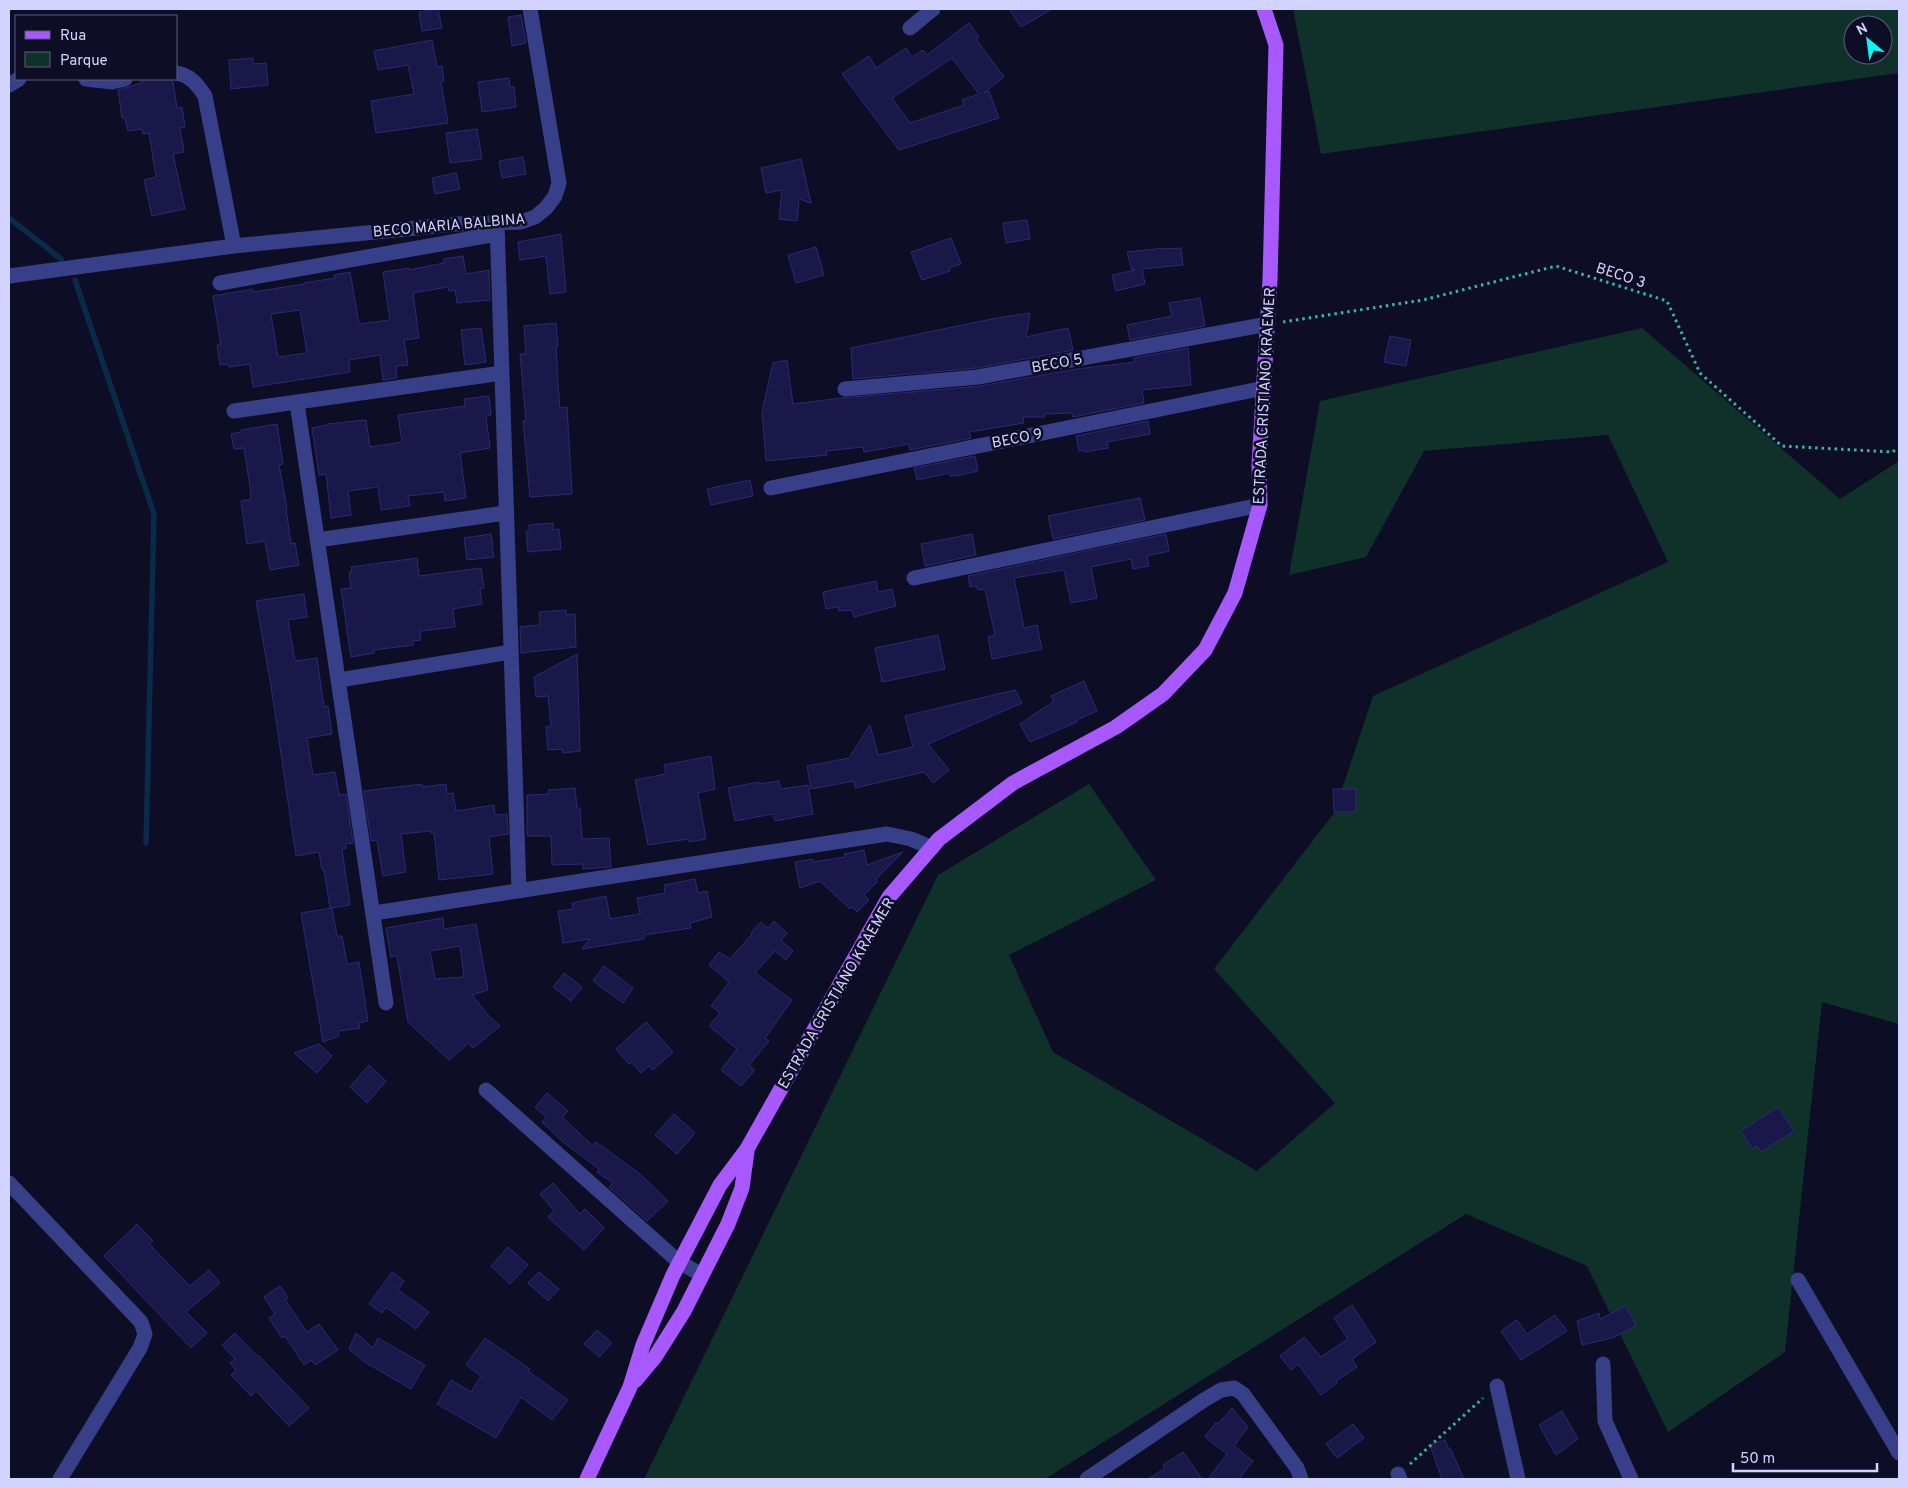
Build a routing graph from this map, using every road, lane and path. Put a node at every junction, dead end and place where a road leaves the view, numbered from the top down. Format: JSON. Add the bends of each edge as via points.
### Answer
{"nodes":[{"id":1,"x":530,"y":9,"type":"edge"},
{"id":2,"x":933,"y":9,"type":"edge"},
{"id":3,"x":1264,"y":9,"type":"edge"},
{"id":4,"x":910,"y":28,"type":"dead end"},
{"id":5,"x":178,"y":73,"type":"edge"},
{"id":6,"x":95,"y":80,"type":"edge"},
{"id":7,"x":121,"y":80,"type":"edge"},
{"id":8,"x":497,"y":228,"type":"junction"},
{"id":9,"x":234,"y":246,"type":"junction"},
{"id":10,"x":9,"y":276,"type":"edge"},
{"id":11,"x":220,"y":283,"type":"dead end"},
{"id":12,"x":1268,"y":324,"type":"junction"},
{"id":13,"x":502,"y":373,"type":"junction"},
{"id":14,"x":1264,"y":388,"type":"junction"},
{"id":15,"x":845,"y":389,"type":"dead end"},
{"id":16,"x":297,"y":403,"type":"junction"},
{"id":17,"x":234,"y":412,"type":"dead end"},
{"id":18,"x":1899,"y":448,"type":"edge"},
{"id":19,"x":771,"y":488,"type":"dead end"},
{"id":20,"x":1260,"y":505,"type":"junction"},
{"id":21,"x":505,"y":513,"type":"junction"},
{"id":22,"x":318,"y":540,"type":"junction"},
{"id":23,"x":914,"y":578,"type":"dead end"},
{"id":24,"x":510,"y":652,"type":"junction"},
{"id":25,"x":338,"y":680,"type":"junction"},
{"id":26,"x":932,"y":848,"type":"junction"},
{"id":27,"x":519,"y":891,"type":"junction"},
{"id":28,"x":374,"y":913,"type":"junction"},
{"id":29,"x":386,"y":1003,"type":"dead end"},
{"id":30,"x":486,"y":1090,"type":"dead end"},
{"id":31,"x":747,"y":1149,"type":"junction"},
{"id":32,"x":9,"y":1183,"type":"edge"},
{"id":33,"x":679,"y":1262,"type":"junction"},
{"id":34,"x":702,"y":1275,"type":"junction"},
{"id":35,"x":1798,"y":1280,"type":"dead end"},
{"id":36,"x":1603,"y":1364,"type":"dead end"},
{"id":37,"x":1497,"y":1386,"type":"joint"},
{"id":38,"x":630,"y":1387,"type":"junction"},
{"id":39,"x":1899,"y":1454,"type":"edge"},
{"id":40,"x":1399,"y":1477,"type":"edge"},
{"id":41,"x":60,"y":1479,"type":"edge"},
{"id":42,"x":587,"y":1479,"type":"edge"},
{"id":43,"x":1087,"y":1479,"type":"edge"},
{"id":44,"x":1301,"y":1479,"type":"edge"},
{"id":45,"x":1518,"y":1479,"type":"edge"},
{"id":46,"x":1631,"y":1479,"type":"edge"}],
"edges":[{"from":1,"to":8,"type":"street","name":"BECO MARIA BALBINA","via":[[559,183],[556,196],[535,217]]},
{"from":2,"to":4,"type":"street"},
{"from":3,"to":12,"type":"main road","name":"ESTRADA CRISTIANO KRAEMER","via":[[1276,45]]},
{"from":5,"to":9,"type":"street","via":[[196,84],[205,96]]},
{"from":6,"to":7,"type":"street"},
{"from":8,"to":9,"type":"street","name":"BECO MARIA BALBINA","via":[[457,224]]},
{"from":8,"to":11,"type":"street"},
{"from":8,"to":13,"type":"street"},
{"from":9,"to":10,"type":"street","name":"BECO MARIA BALBINA"},
{"from":12,"to":14,"type":"main road","name":"ESTRADA CRISTIANO KRAEMER"},
{"from":12,"to":15,"type":"street","name":"BECO 5","via":[[978,377]]},
{"from":12,"to":18,"type":"path","name":"BECO 3","via":[[1423,300],[1556,266],[1667,301],[1700,373],[1782,446],[1892,452]]},
{"from":13,"to":16,"type":"street"},
{"from":13,"to":21,"type":"street"},
{"from":14,"to":19,"type":"street","name":"BECO 9"},
{"from":14,"to":20,"type":"main road","name":"ESTRADA CRISTIANO KRAEMER"},
{"from":16,"to":17,"type":"street"},
{"from":16,"to":22,"type":"street"},
{"from":20,"to":23,"type":"street"},
{"from":20,"to":26,"type":"main road","name":"ESTRADA CRISTIANO KRAEMER","via":[[1235,593],[1205,650],[1163,694],[1116,727],[1013,783],[939,839]]},
{"from":21,"to":22,"type":"street"},
{"from":21,"to":24,"type":"street"},
{"from":22,"to":25,"type":"street"},
{"from":24,"to":25,"type":"street"},
{"from":24,"to":27,"type":"street"},
{"from":25,"to":28,"type":"street"},
{"from":26,"to":27,"type":"street","via":[[888,834]]},
{"from":26,"to":31,"type":"main road","name":"ESTRADA CRISTIANO KRAEMER","via":[[889,898]]},
{"from":27,"to":28,"type":"street"},
{"from":28,"to":29,"type":"street"},
{"from":30,"to":33,"type":"street"},
{"from":31,"to":33,"type":"main road","name":"ESTRADA CRISTIANO KRAEMER","via":[[720,1185]]},
{"from":31,"to":34,"type":"main road","name":"ESTRADA CRISTIANO KRAEMER","via":[[742,1188]]},
{"from":32,"to":41,"type":"street","via":[[141,1322],[145,1334],[140,1348]]},
{"from":33,"to":34,"type":"street"},
{"from":33,"to":38,"type":"main road","name":"ESTRADA CRISTIANO KRAEMER","via":[[643,1345]]},
{"from":34,"to":38,"type":"main road","name":"ESTRADA CRISTIANO KRAEMER","via":[[684,1311]]},
{"from":35,"to":39,"type":"street"},
{"from":36,"to":46,"type":"street","via":[[1605,1421]]},
{"from":37,"to":40,"type":"path"},
{"from":37,"to":45,"type":"street"},
{"from":38,"to":42,"type":"main road","name":"ESTRADA CRISTIANO KRAEMER"},
{"from":43,"to":44,"type":"street","via":[[1221,1390],[1234,1388],[1243,1394],[1297,1468]]}]}
